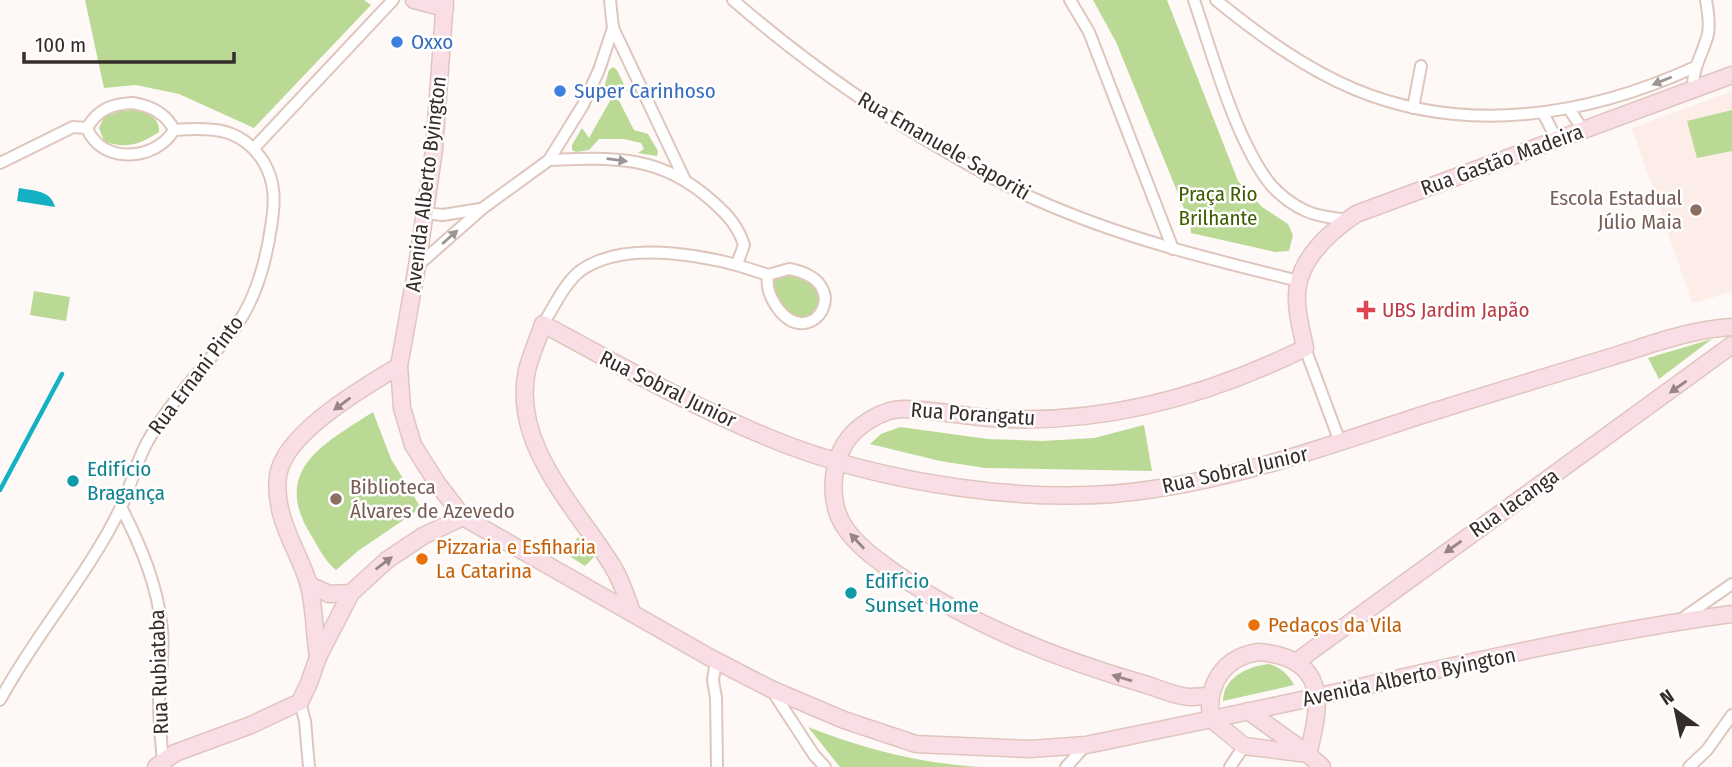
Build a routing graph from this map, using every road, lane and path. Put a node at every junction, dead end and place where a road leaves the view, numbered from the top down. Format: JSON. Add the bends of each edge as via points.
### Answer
{"nodes":[{"id":1,"x":393,"y":0,"type":"edge"},
{"id":2,"x":414,"y":0,"type":"edge"},
{"id":3,"x":610,"y":0,"type":"edge"},
{"id":4,"x":733,"y":0,"type":"edge"},
{"id":5,"x":1070,"y":0,"type":"edge"},
{"id":6,"x":1194,"y":0,"type":"edge"},
{"id":7,"x":1216,"y":0,"type":"edge"},
{"id":8,"x":1706,"y":0,"type":"edge"},
{"id":9,"x":445,"y":4,"type":"edge"},
{"id":10,"x":613,"y":28,"type":"junction"},
{"id":11,"x":1421,"y":66,"type":"dead end"},
{"id":12,"x":1695,"y":66,"type":"junction"},
{"id":13,"x":1732,"y":75,"type":"edge"},
{"id":14,"x":1693,"y":89,"type":"junction"},
{"id":15,"x":1413,"y":108,"type":"junction"},
{"id":16,"x":1569,"y":109,"type":"junction"},
{"id":17,"x":1543,"y":113,"type":"junction"},
{"id":18,"x":87,"y":128,"type":"junction"},
{"id":19,"x":174,"y":130,"type":"junction"},
{"id":20,"x":1584,"y":131,"type":"junction"},
{"id":21,"x":1557,"y":140,"type":"junction"},
{"id":22,"x":254,"y":148,"type":"junction"},
{"id":23,"x":549,"y":160,"type":"junction"},
{"id":24,"x":0,"y":163,"type":"edge"},
{"id":25,"x":684,"y":178,"type":"junction"},
{"id":26,"x":483,"y":208,"type":"junction"},
{"id":27,"x":426,"y":213,"type":"junction"},
{"id":28,"x":1348,"y":220,"type":"junction"},
{"id":29,"x":1173,"y":249,"type":"junction"},
{"id":30,"x":737,"y":264,"type":"junction"},
{"id":31,"x":417,"y":266,"type":"junction"},
{"id":32,"x":768,"y":275,"type":"junction"},
{"id":33,"x":1299,"y":281,"type":"junction"},
{"id":34,"x":544,"y":324,"type":"junction"},
{"id":35,"x":1732,"y":327,"type":"edge"},
{"id":36,"x":1732,"y":345,"type":"edge"},
{"id":37,"x":1305,"y":348,"type":"junction"},
{"id":38,"x":399,"y":366,"type":"junction"},
{"id":39,"x":1340,"y":442,"type":"junction"},
{"id":40,"x":838,"y":461,"type":"junction"},
{"id":41,"x":121,"y":507,"type":"junction"},
{"id":42,"x":463,"y":517,"type":"junction"},
{"id":43,"x":1732,"y":584,"type":"edge"},
{"id":44,"x":309,"y":585,"type":"junction"},
{"id":45,"x":351,"y":593,"type":"junction"},
{"id":46,"x":632,"y":612,"type":"junction"},
{"id":47,"x":1732,"y":614,"type":"edge"},
{"id":48,"x":1677,"y":621,"type":"junction"},
{"id":49,"x":318,"y":657,"type":"junction"},
{"id":50,"x":716,"y":661,"type":"junction"},
{"id":51,"x":1296,"y":662,"type":"junction"},
{"id":52,"x":0,"y":675,"type":"edge"},
{"id":53,"x":12,"y":677,"type":"junction"},
{"id":54,"x":771,"y":689,"type":"junction"},
{"id":55,"x":1210,"y":696,"type":"junction"},
{"id":56,"x":1318,"y":696,"type":"junction"},
{"id":57,"x":1188,"y":697,"type":"junction"},
{"id":58,"x":0,"y":700,"type":"edge"},
{"id":59,"x":300,"y":702,"type":"junction"},
{"id":60,"x":1248,"y":711,"type":"junction"},
{"id":61,"x":1732,"y":715,"type":"edge"},
{"id":62,"x":1211,"y":719,"type":"junction"},
{"id":63,"x":1183,"y":725,"type":"junction"},
{"id":64,"x":1086,"y":744,"type":"junction"},
{"id":65,"x":1244,"y":746,"type":"junction"},
{"id":66,"x":1308,"y":754,"type":"junction"},
{"id":67,"x":160,"y":764,"type":"edge"},
{"id":68,"x":309,"y":767,"type":"edge"},
{"id":69,"x":717,"y":767,"type":"edge"},
{"id":70,"x":825,"y":767,"type":"edge"},
{"id":71,"x":1066,"y":767,"type":"edge"},
{"id":72,"x":1230,"y":767,"type":"edge"},
{"id":73,"x":1322,"y":767,"type":"edge"},
{"id":74,"x":1689,"y":767,"type":"edge"}],
"edges":[{"from":1,"to":22,"type":"street"},
{"from":2,"to":9,"type":"street"},
{"from":3,"to":10,"type":"street"},
{"from":4,"to":29,"type":"street","name":"Rua Emanuele Saporiti","via":[[892,120],[998,181],[1036,200]]},
{"from":5,"to":29,"type":"street","via":[[1089,32]]},
{"from":6,"to":28,"type":"street","via":[[1244,138],[1260,169],[1272,186],[1307,211]]},
{"from":7,"to":15,"type":"street","via":[[1276,46],[1320,72],[1353,89]]},
{"from":8,"to":12,"type":"street","via":[[1709,25]]},
{"from":9,"to":27,"type":"street","name":"Avenida Alberto Byington"},
{"from":10,"to":23,"type":"street","via":[[583,104]]},
{"from":10,"to":25,"type":"street"},
{"from":11,"to":15,"type":"street"},
{"from":12,"to":14,"type":"street"},
{"from":12,"to":16,"type":"street","one_way":true,"via":[[1628,94]]},
{"from":13,"to":14,"type":"street","name":"Rua Gastão Madeira"},
{"from":14,"to":20,"type":"street","name":"Rua Gastão Madeira"},
{"from":15,"to":17,"type":"street","via":[[1460,115]]},
{"from":16,"to":17,"type":"street"},
{"from":16,"to":20,"type":"street"},
{"from":17,"to":21,"type":"street"},
{"from":18,"to":19,"type":"street","via":[[100,146],[125,155],[151,150]]},
{"from":18,"to":19,"type":"street","via":[[103,110],[133,103],[157,110]]},
{"from":18,"to":24,"type":"street","via":[[73,127]]},
{"from":19,"to":22,"type":"street","name":"Rua Ernani Pinto","via":[[214,128],[243,138]]},
{"from":20,"to":21,"type":"street","name":"Rua Gastão Madeira"},
{"from":21,"to":28,"type":"street","name":"Rua Gastão Madeira","via":[[1376,205]]},
{"from":22,"to":41,"type":"street","name":"Rua Ernani Pinto","via":[[272,176],[274,190],[267,260],[238,324],[148,441]]},
{"from":23,"to":25,"type":"street","one_way":true,"via":[[615,159]]},
{"from":23,"to":26,"type":"street"},
{"from":25,"to":30,"type":"street","via":[[737,228],[744,245]]},
{"from":26,"to":27,"type":"street"},
{"from":31,"to":26,"type":"street","one_way":true},
{"from":27,"to":31,"type":"street","name":"Avenida Alberto Byington"},
{"from":28,"to":33,"type":"street","name":"Rua Gastão Madeira","via":[[1317,248]]},
{"from":29,"to":33,"type":"street","name":"Rua Emanuele Saporiti"},
{"from":30,"to":32,"type":"street"},
{"from":30,"to":34,"type":"street","via":[[655,251],[625,254],[580,272]]},
{"from":31,"to":38,"type":"street","name":"Avenida Alberto Byington"},
{"from":32,"to":32,"type":"street","via":[[768,290],[789,320],[801,324],[819,315],[823,293],[813,276],[789,269]]},
{"from":33,"to":37,"type":"street","via":[[1297,300]]},
{"from":34,"to":40,"type":"street","name":"Rua Sobral Junior","via":[[655,385],[768,438]]},
{"from":34,"to":46,"type":"street","via":[[525,386],[531,432],[558,486],[615,570]]},
{"from":35,"to":39,"type":"street","name":"Rua Sobral Junior","via":[[1662,341]]},
{"from":36,"to":51,"type":"street","name":"Rua Iacanga","one_way":true},
{"from":37,"to":39,"type":"street"},
{"from":37,"to":40,"type":"street","name":"Rua Porangatu","via":[[1194,394],[1105,413],[1004,419],[903,408],[870,420],[850,437]]},
{"from":38,"to":42,"type":"street","name":"Avenida Alberto Byington","via":[[402,408],[413,445]]},
{"from":38,"to":44,"type":"street","one_way":true,"via":[[303,433],[280,467],[281,514]]},
{"from":39,"to":40,"type":"street","name":"Rua Sobral Junior","via":[[1209,480],[1103,494],[1005,492],[943,485]]},
{"from":57,"to":40,"type":"street","name":"Rua Porangatu","one_way":true,"via":[[1096,670],[983,624],[913,585],[864,549],[843,525],[834,494]]},
{"from":41,"to":53,"type":"street","name":"Rua Ernani Pinto","via":[[79,580]]},
{"from":41,"to":67,"type":"street","name":"Rua Rubiataba","via":[[141,546],[160,614]]},
{"from":45,"to":42,"type":"street","one_way":true,"via":[[387,560]]},
{"from":42,"to":46,"type":"street","name":"Avenida Alberto Byington"},
{"from":43,"to":48,"type":"street"},
{"from":44,"to":45,"type":"street","via":[[329,594]]},
{"from":44,"to":49,"type":"street"},
{"from":45,"to":49,"type":"street"},
{"from":46,"to":50,"type":"street","name":"Avenida Alberto Byington"},
{"from":47,"to":48,"type":"street","name":"Avenida Alberto Byington"},
{"from":48,"to":56,"type":"street","name":"Avenida Alberto Byington"},
{"from":49,"to":59,"type":"street"},
{"from":50,"to":54,"type":"street","name":"Avenida Alberto Byington"},
{"from":50,"to":69,"type":"street"},
{"from":51,"to":55,"type":"street","via":[[1278,653],[1247,653],[1224,668]]},
{"from":51,"to":56,"type":"street","via":[[1314,683]]},
{"from":52,"to":53,"type":"street"},
{"from":53,"to":58,"type":"street","name":"Rua Ernani Pinto"},
{"from":54,"to":64,"type":"street","name":"Avenida Alberto Byington","via":[[916,744],[1030,749]]},
{"from":54,"to":70,"type":"street","name":"Avenida Alberto Byington"},
{"from":55,"to":57,"type":"street","name":"Rua Porangatu"},
{"from":55,"to":62,"type":"street"},
{"from":56,"to":60,"type":"street","name":"Avenida Alberto Byington"},
{"from":56,"to":66,"type":"street"},
{"from":57,"to":63,"type":"street","via":[[1189,714]]},
{"from":59,"to":67,"type":"street"},
{"from":59,"to":68,"type":"street"},
{"from":60,"to":62,"type":"street","name":"Avenida Alberto Byington"},
{"from":60,"to":66,"type":"street"},
{"from":61,"to":74,"type":"street"},
{"from":62,"to":63,"type":"street","name":"Avenida Alberto Byington"},
{"from":62,"to":65,"type":"street"},
{"from":63,"to":64,"type":"street","name":"Avenida Alberto Byington"},
{"from":64,"to":71,"type":"street"},
{"from":65,"to":66,"type":"street"},
{"from":65,"to":72,"type":"street"},
{"from":66,"to":73,"type":"street"}]}
